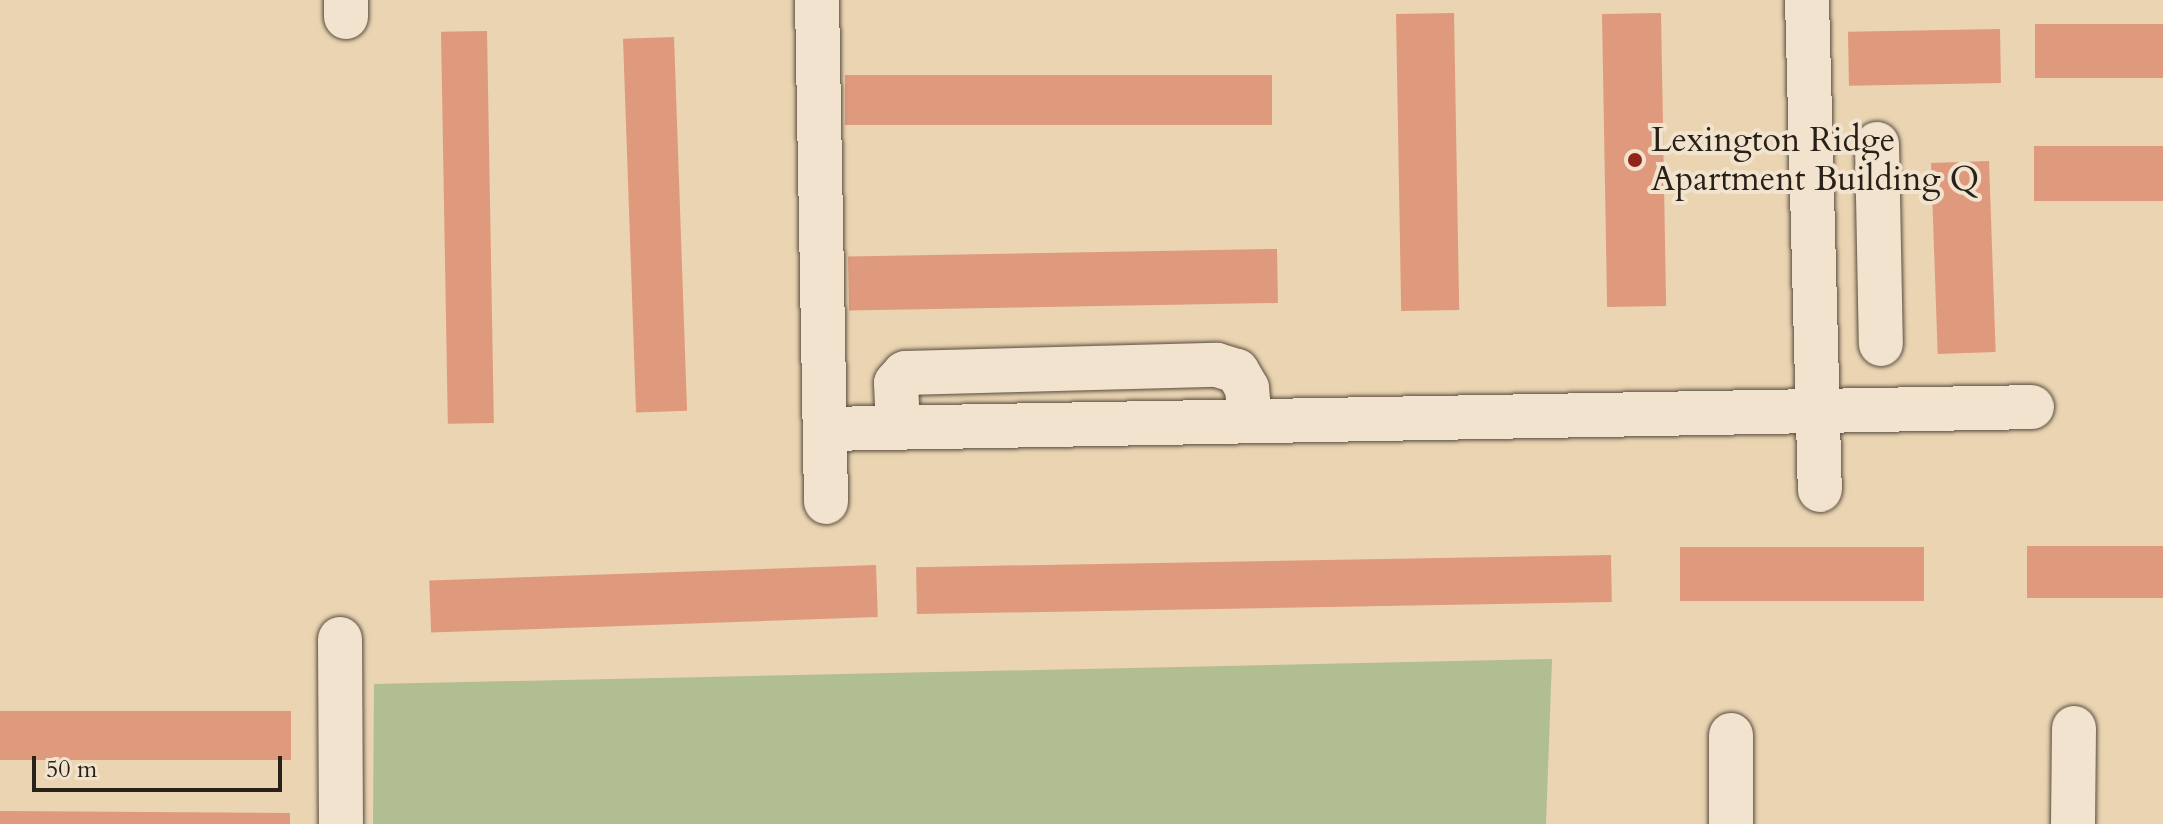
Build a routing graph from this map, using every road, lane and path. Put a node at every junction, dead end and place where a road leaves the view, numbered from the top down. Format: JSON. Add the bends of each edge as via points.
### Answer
{"nodes":[{"id":1,"x":817,"y":0,"type":"edge"},
{"id":2,"x":1807,"y":0,"type":"edge"},
{"id":3,"x":1877,"y":144,"type":"dead end"},
{"id":4,"x":1880,"y":259,"type":"junction"},
{"id":5,"x":1814,"y":260,"type":"junction"},
{"id":6,"x":1881,"y":344,"type":"dead end"},
{"id":7,"x":2032,"y":407,"type":"dead end"},
{"id":8,"x":1818,"y":410,"type":"junction"},
{"id":9,"x":1250,"y":421,"type":"junction"},
{"id":10,"x":898,"y":428,"type":"junction"},
{"id":11,"x":825,"y":429,"type":"junction"},
{"id":12,"x":1820,"y":490,"type":"dead end"},
{"id":13,"x":826,"y":502,"type":"dead end"},
{"id":14,"x":340,"y":639,"type":"dead end"},
{"id":15,"x":2074,"y":728,"type":"dead end"},
{"id":16,"x":1731,"y":735,"type":"dead end"},
{"id":17,"x":341,"y":824,"type":"edge"},
{"id":18,"x":1731,"y":824,"type":"edge"},
{"id":19,"x":2073,"y":824,"type":"edge"}],
"edges":[{"from":1,"to":11,"type":"street"},
{"from":2,"to":5,"type":"street"},
{"from":3,"to":4,"type":"street"},
{"from":4,"to":5,"type":"street"},
{"from":4,"to":6,"type":"street"},
{"from":5,"to":8,"type":"street"},
{"from":7,"to":8,"type":"street"},
{"from":8,"to":9,"type":"street"},
{"from":8,"to":12,"type":"street"},
{"from":9,"to":10,"type":"street"},
{"from":9,"to":10,"type":"street","via":[[1247,388],[1237,371],[1202,365],[905,373],[896,383]]},
{"from":10,"to":11,"type":"street"},
{"from":11,"to":13,"type":"street"},
{"from":14,"to":17,"type":"street"},
{"from":15,"to":19,"type":"street"},
{"from":16,"to":18,"type":"street"}]}
